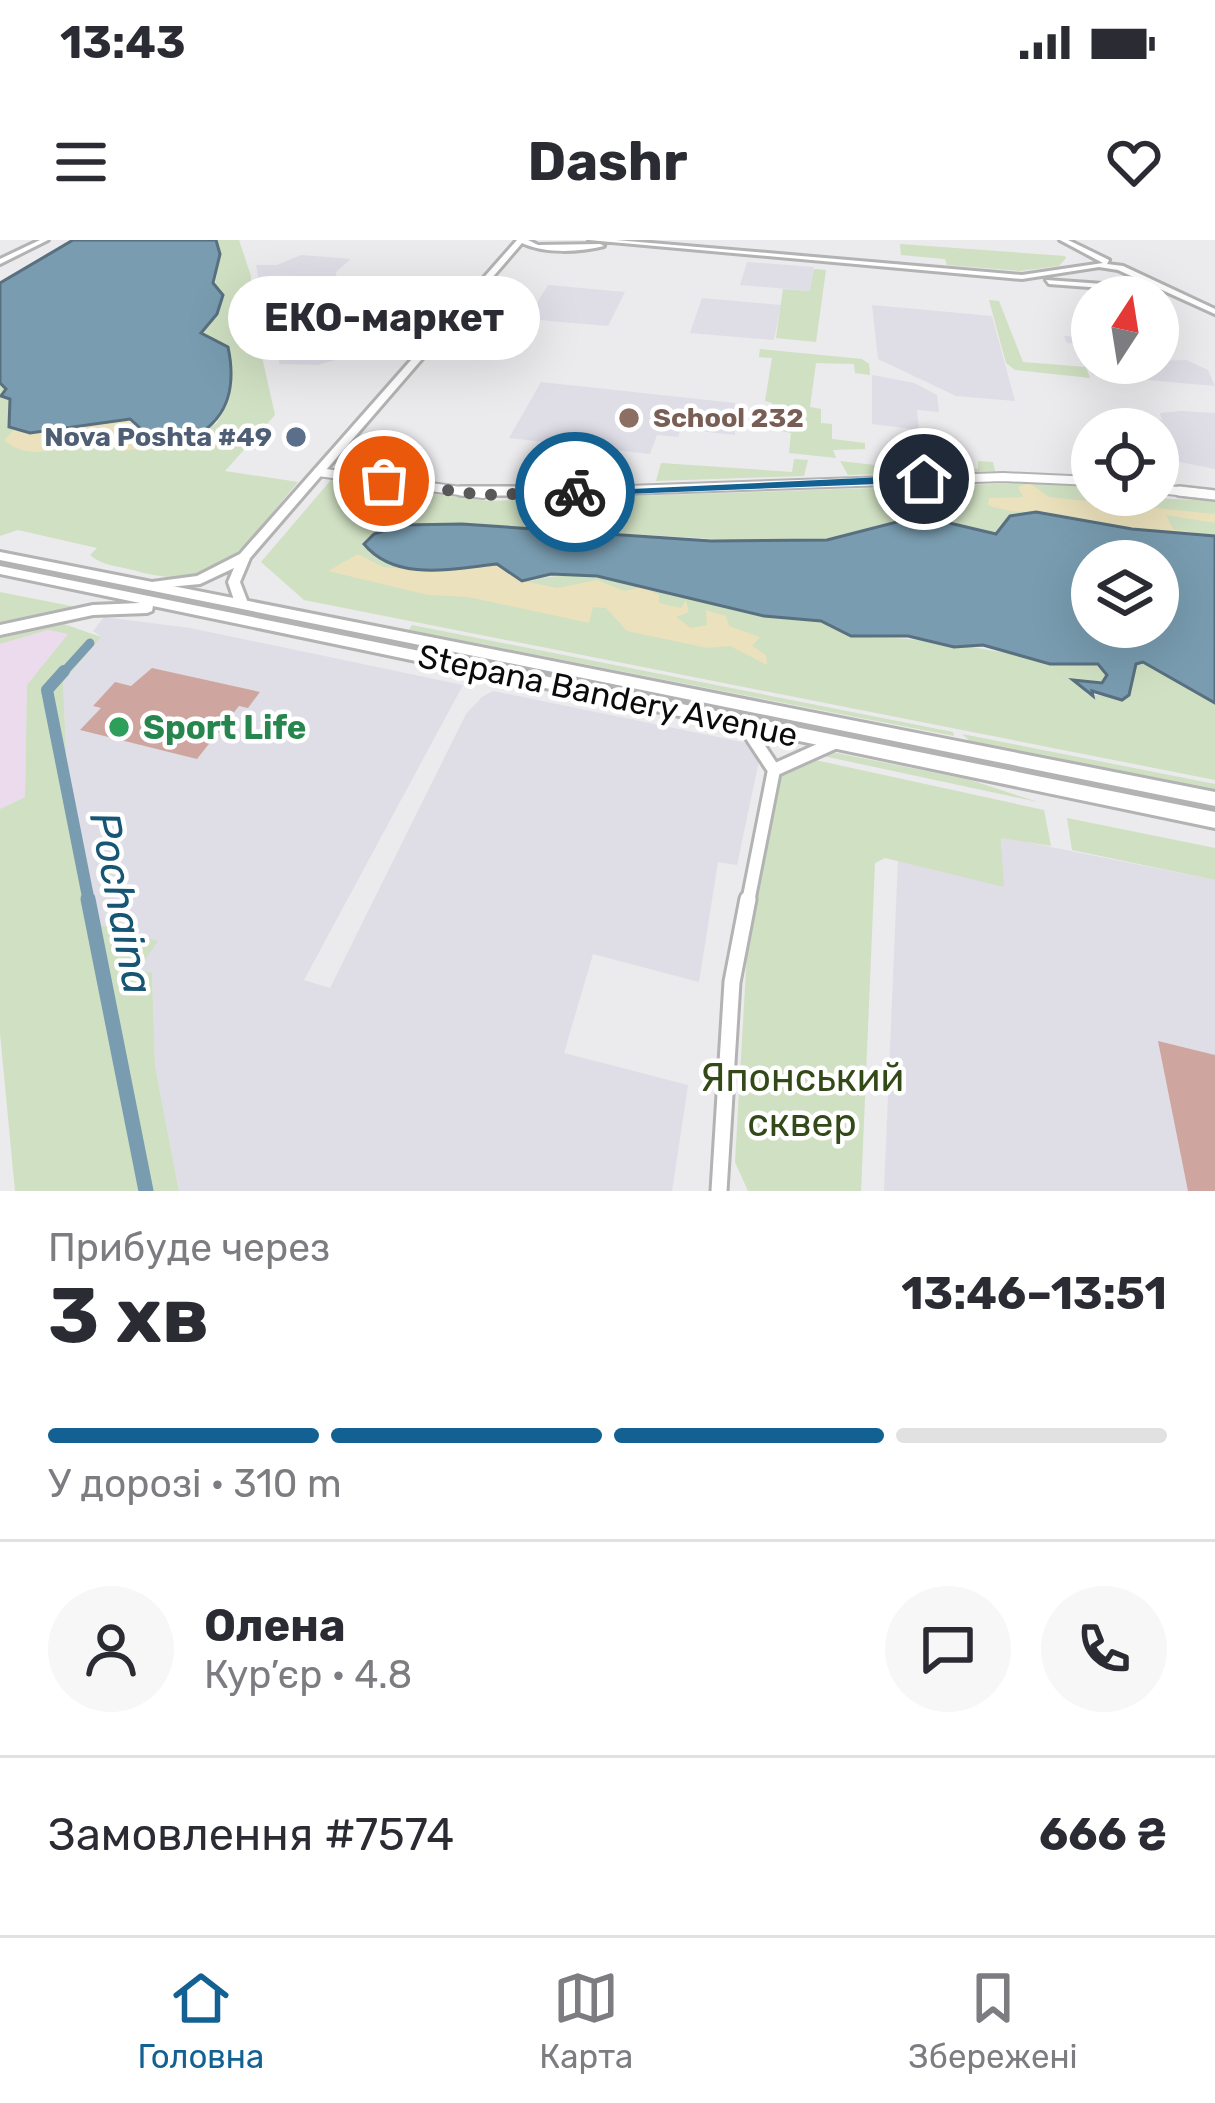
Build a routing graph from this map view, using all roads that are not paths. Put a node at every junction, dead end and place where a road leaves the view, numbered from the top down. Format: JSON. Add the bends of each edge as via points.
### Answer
{"nodes":[{"id":1,"x":28,"y":240,"type":"edge"},
{"id":2,"x":45,"y":240,"type":"edge"},
{"id":3,"x":521,"y":240,"type":"edge"},
{"id":4,"x":573,"y":240,"type":"edge"},
{"id":5,"x":592,"y":240,"type":"edge"},
{"id":6,"x":1059,"y":240,"type":"edge"},
{"id":7,"x":550,"y":248,"type":"junction"},
{"id":8,"x":504,"y":257,"type":"junction"},
{"id":9,"x":0,"y":258,"type":"edge"},
{"id":10,"x":1074,"y":268,"type":"junction"},
{"id":11,"x":1124,"y":271,"type":"junction"},
{"id":12,"x":1076,"y":276,"type":"edge"},
{"id":13,"x":1128,"y":276,"type":"edge"},
{"id":14,"x":1071,"y":283,"type":"edge"},
{"id":15,"x":1179,"y":302,"type":"edge"},
{"id":16,"x":1215,"y":315,"type":"edge"},
{"id":17,"x":318,"y":472,"type":"junction"},
{"id":18,"x":1071,"y":481,"type":"edge"},
{"id":19,"x":1179,"y":491,"type":"edge"},
{"id":20,"x":1215,"y":495,"type":"edge"},
{"id":21,"x":0,"y":556,"type":"edge"},
{"id":22,"x":244,"y":557,"type":"junction"},
{"id":23,"x":4,"y":572,"type":"edge"},
{"id":24,"x":151,"y":586,"type":"junction"},
{"id":25,"x":242,"y":611,"type":"junction"},
{"id":26,"x":0,"y":631,"type":"edge"},
{"id":27,"x":743,"y":723,"type":"junction"},
{"id":28,"x":835,"y":743,"type":"junction"},
{"id":29,"x":774,"y":770,"type":"junction"},
{"id":30,"x":1215,"y":799,"type":"edge"},
{"id":31,"x":1215,"y":820,"type":"edge"},
{"id":32,"x":718,"y":1191,"type":"edge"}],
"edges":[{"from":1,"to":9,"type":"main road"},
{"from":2,"to":9,"type":"main road"},
{"from":3,"to":7,"type":"main road"},
{"from":3,"to":8,"type":"main road"},
{"from":4,"to":7,"type":"main road"},
{"from":5,"to":10,"type":"main road","via":[[1022,277]]},
{"from":6,"to":10,"type":"main road","via":[[1075,251]]},
{"from":6,"to":11,"type":"main road"},
{"from":7,"to":8,"type":"main road"},
{"from":7,"to":14,"type":"main road"},
{"from":8,"to":17,"type":"main road"},
{"from":10,"to":11,"type":"main road"},
{"from":10,"to":12,"type":"main road"},
{"from":11,"to":13,"type":"main road"},
{"from":11,"to":16,"type":"main road"},
{"from":15,"to":16,"type":"main road"},
{"from":17,"to":18,"type":"street","via":[[489,495]]},
{"from":17,"to":22,"type":"main road"},
{"from":19,"to":20,"type":"street"},
{"from":21,"to":24,"type":"main road","name":"Stepana Bandery Avenue"},
{"from":22,"to":24,"type":"main road","via":[[200,580]]},
{"from":22,"to":25,"type":"main road","via":[[234,582]]},
{"from":23,"to":25,"type":"main road","name":"Stepana Bandery Avenue"},
{"from":24,"to":25,"type":"main road","name":"Stepana Bandery Avenue"},
{"from":25,"to":26,"type":"main road","via":[[123,608]]},
{"from":25,"to":27,"type":"main road","name":"Stepana Bandery Avenue"},
{"from":25,"to":30,"type":"main road","name":"Stepana Bandery Avenue"},
{"from":27,"to":28,"type":"main road","name":"Stepana Bandery Avenue"},
{"from":27,"to":29,"type":"street"},
{"from":28,"to":29,"type":"street"},
{"from":28,"to":31,"type":"main road","name":"Stepana Bandery Avenue"},
{"from":29,"to":32,"type":"street","via":[[731,982]]}]}
